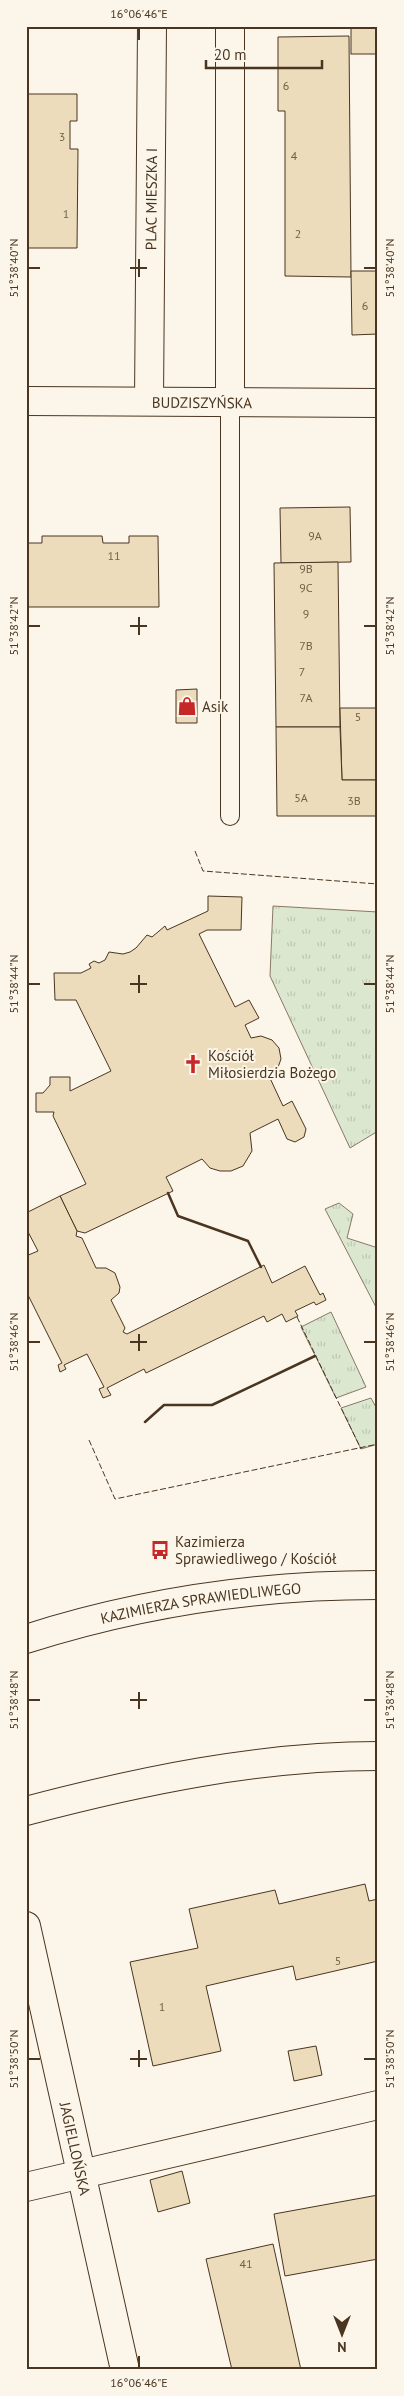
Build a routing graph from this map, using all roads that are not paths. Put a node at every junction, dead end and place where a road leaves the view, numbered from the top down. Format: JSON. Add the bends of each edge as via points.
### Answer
{"nodes":[{"id":1,"x":152,"y":26,"type":"edge"},
{"id":2,"x":230,"y":26,"type":"edge"},
{"id":3,"x":149,"y":401,"type":"junction"},
{"id":4,"x":26,"y":402,"type":"edge"},
{"id":5,"x":230,"y":402,"type":"junction"},
{"id":6,"x":378,"y":404,"type":"edge"},
{"id":7,"x":230,"y":816,"type":"dead end"},
{"id":8,"x":378,"y":1567,"type":"edge"},
{"id":9,"x":378,"y":1585,"type":"edge"},
{"id":10,"x":345,"y":1586,"type":"junction"},
{"id":11,"x":26,"y":1639,"type":"edge"},
{"id":12,"x":378,"y":1756,"type":"edge"},
{"id":13,"x":26,"y":1811,"type":"edge"},
{"id":14,"x":26,"y":1926,"type":"edge"},
{"id":15,"x":378,"y":2104,"type":"edge"},
{"id":16,"x":82,"y":2176,"type":"junction"},
{"id":17,"x":26,"y":2187,"type":"edge"},
{"id":18,"x":125,"y":2370,"type":"edge"}],
"edges":[{"from":1,"to":3,"type":"street","name":"PLAC MIESZKA I"},
{"from":2,"to":5,"type":"street"},
{"from":3,"to":4,"type":"street","name":"BUDZISZYŃSKA"},
{"from":3,"to":5,"type":"street","name":"BUDZISZYŃSKA"},
{"from":5,"to":6,"type":"street","name":"BUDZISZYŃSKA"},
{"from":5,"to":7,"type":"lane"},
{"from":8,"to":10,"type":"street"},
{"from":9,"to":10,"type":"street","name":"KAZIMIERZA SPRAWIEDLIWEGO"},
{"from":10,"to":11,"type":"street","name":"KAZIMIERZA SPRAWIEDLIWEGO","via":[[237,1594],[172,1603]]},
{"from":12,"to":13,"type":"street","via":[[276,1762],[184,1775]]},
{"from":14,"to":16,"type":"street","name":"JAGIELLOŃSKA"},
{"from":15,"to":16,"type":"street"},
{"from":16,"to":17,"type":"street"},
{"from":16,"to":18,"type":"street","name":"JAGIELLOŃSKA"}]}
